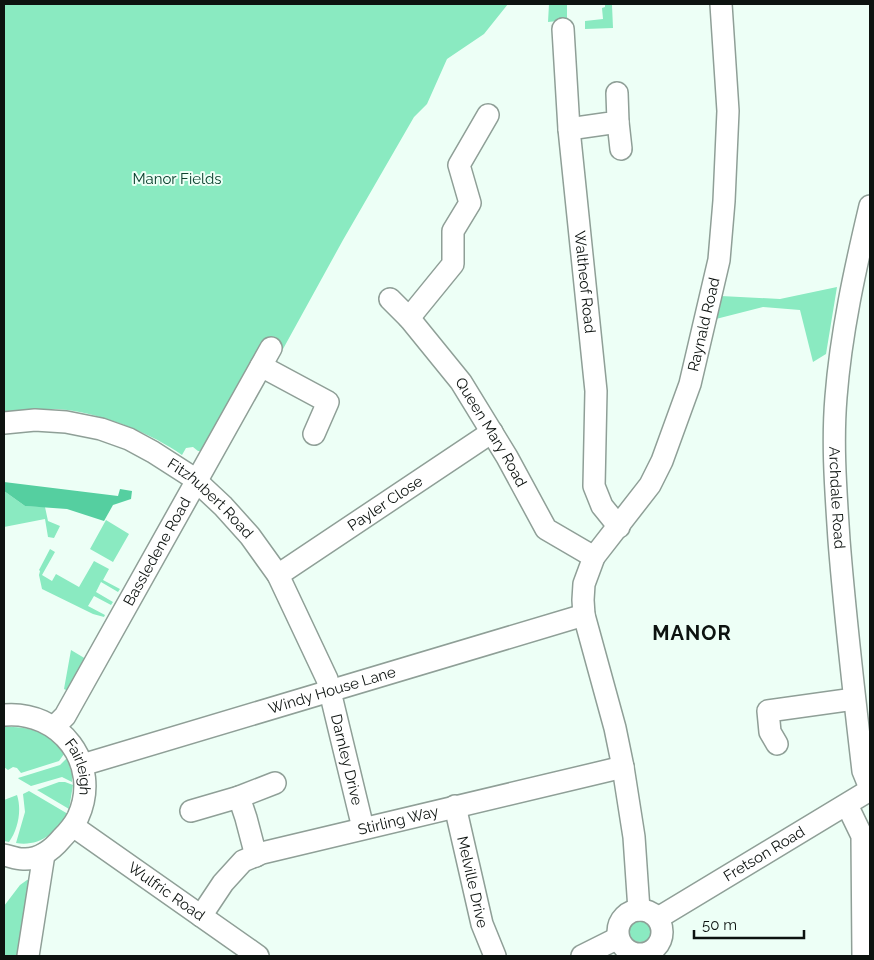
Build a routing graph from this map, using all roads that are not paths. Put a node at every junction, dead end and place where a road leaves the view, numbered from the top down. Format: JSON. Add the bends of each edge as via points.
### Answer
{"nodes":[{"id":1,"x":721,"y":4,"type":"edge"},
{"id":2,"x":562,"y":29,"type":"dead end"},
{"id":3,"x":617,"y":93,"type":"dead end"},
{"id":4,"x":488,"y":115,"type":"dead end"},
{"id":5,"x":618,"y":122,"type":"junction"},
{"id":6,"x":569,"y":129,"type":"junction"},
{"id":7,"x":621,"y":149,"type":"dead end"},
{"id":8,"x":870,"y":206,"type":"edge"},
{"id":9,"x":390,"y":299,"type":"dead end"},
{"id":10,"x":409,"y":318,"type":"junction"},
{"id":11,"x":4,"y":423,"type":"edge"},
{"id":12,"x":492,"y":432,"type":"junction"},
{"id":13,"x":314,"y":434,"type":"dead end"},
{"id":14,"x":198,"y":481,"type":"junction"},
{"id":15,"x":619,"y":527,"type":"junction"},
{"id":16,"x":594,"y":557,"type":"junction"},
{"id":17,"x":278,"y":575,"type":"junction"},
{"id":18,"x":584,"y":615,"type":"junction"},
{"id":19,"x":330,"y":690,"type":"junction"},
{"id":20,"x":854,"y":698,"type":"junction"},
{"id":21,"x":4,"y":715,"type":"edge"},
{"id":22,"x":54,"y":727,"type":"junction"},
{"id":23,"x":777,"y":744,"type":"dead end"},
{"id":24,"x":82,"y":765,"type":"junction"},
{"id":25,"x":623,"y":767,"type":"junction"},
{"id":26,"x":275,"y":783,"type":"dead end"},
{"id":27,"x":870,"y":789,"type":"edge"},
{"id":28,"x":239,"y":797,"type":"junction"},
{"id":29,"x":846,"y":805,"type":"junction"},
{"id":30,"x":454,"y":806,"type":"junction"},
{"id":31,"x":191,"y":811,"type":"dead end"},
{"id":32,"x":73,"y":826,"type":"junction"},
{"id":33,"x":363,"y":828,"type":"junction"},
{"id":34,"x":44,"y":854,"type":"junction"},
{"id":35,"x":4,"y":855,"type":"edge"},
{"id":36,"x":256,"y":856,"type":"junction"},
{"id":37,"x":648,"y":914,"type":"junction"},
{"id":38,"x":201,"y":916,"type":"junction"},
{"id":39,"x":618,"y":938,"type":"junction"},
{"id":40,"x":641,"y":955,"type":"edge"},
{"id":41,"x":28,"y":956,"type":"edge"},
{"id":42,"x":258,"y":956,"type":"edge"},
{"id":43,"x":495,"y":956,"type":"edge"},
{"id":44,"x":582,"y":956,"type":"edge"},
{"id":45,"x":863,"y":956,"type":"edge"}],
"edges":[{"from":1,"to":15,"type":"street","name":"Raynald Road","via":[[728,111],[719,260],[690,384],[662,461],[650,486]]},
{"from":2,"to":6,"type":"street","name":"Waltheof Road"},
{"from":3,"to":5,"type":"street"},
{"from":4,"to":10,"type":"street","via":[[459,166],[470,203],[453,231],[453,264]]},
{"from":5,"to":6,"type":"street"},
{"from":5,"to":7,"type":"street"},
{"from":6,"to":15,"type":"street","name":"Waltheof Road","via":[[596,391],[594,486],[602,506]]},
{"from":8,"to":20,"type":"street","name":"Archdale Road","via":[[850,296],[836,397],[834,465]]},
{"from":9,"to":10,"type":"street","name":"Queen Mary Road"},
{"from":10,"to":12,"type":"street","name":"Queen Mary Road","via":[[461,382]]},
{"from":11,"to":14,"type":"street","name":"Fitzhubert Road","via":[[35,420],[100,429],[129,439]]},
{"from":12,"to":16,"type":"street","name":"Queen Mary Road","via":[[546,530]]},
{"from":12,"to":17,"type":"street","name":"Payler Close"},
{"from":13,"to":14,"type":"street","name":"Bassledene Road","via":[[328,402],[266,357]]},
{"from":14,"to":17,"type":"street","name":"Fitzhubert Road","via":[[250,536]]},
{"from":14,"to":22,"type":"street","name":"Bassledene Road","via":[[65,716]]},
{"from":15,"to":16,"type":"street","name":"Raynald Road"},
{"from":16,"to":18,"type":"street","name":"Raynald Road","via":[[584,584]]},
{"from":17,"to":19,"type":"street","name":"Fitzhubert Road"},
{"from":18,"to":19,"type":"street","name":"Windy House Lane"},
{"from":18,"to":25,"type":"street"},
{"from":19,"to":24,"type":"street","name":"Windy House Lane"},
{"from":19,"to":33,"type":"street","name":"Darnley Drive"},
{"from":20,"to":23,"type":"street","via":[[768,711],[770,732]]},
{"from":20,"to":27,"type":"street","name":"Archdale Road","via":[[863,770]]},
{"from":21,"to":22,"type":"street","name":"Fairleigh","via":[[34,717]]},
{"from":22,"to":24,"type":"street","name":"Fairleigh","via":[[72,746]]},
{"from":24,"to":32,"type":"street","name":"Fairleigh","via":[[83,803]]},
{"from":25,"to":30,"type":"street","name":"Stirling Way"},
{"from":25,"to":37,"type":"street"},
{"from":26,"to":28,"type":"street"},
{"from":27,"to":29,"type":"street","name":"Fretson Road"},
{"from":28,"to":31,"type":"street"},
{"from":28,"to":36,"type":"street"},
{"from":29,"to":37,"type":"street","name":"Fretson Road"},
{"from":29,"to":45,"type":"street","via":[[862,836]]},
{"from":30,"to":33,"type":"street","name":"Stirling Way"},
{"from":30,"to":43,"type":"street","name":"Melville Drive","via":[[482,924]]},
{"from":32,"to":34,"type":"street","name":"Fairleigh"},
{"from":32,"to":38,"type":"street","name":"Wulfric Road"},
{"from":33,"to":36,"type":"street","name":"Stirling Way"},
{"from":34,"to":35,"type":"street","via":[[24,859]]},
{"from":34,"to":41,"type":"street"},
{"from":36,"to":38,"type":"street","name":"Stirling Way","via":[[243,861],[223,883]]},
{"from":37,"to":39,"type":"street","via":[[632,911],[622,919]]},
{"from":37,"to":40,"type":"street","via":[[663,932],[657,946]]},
{"from":38,"to":42,"type":"street","name":"Wulfric Road"},
{"from":39,"to":40,"type":"street","via":[[629,952]]},
{"from":39,"to":44,"type":"street"}]}
